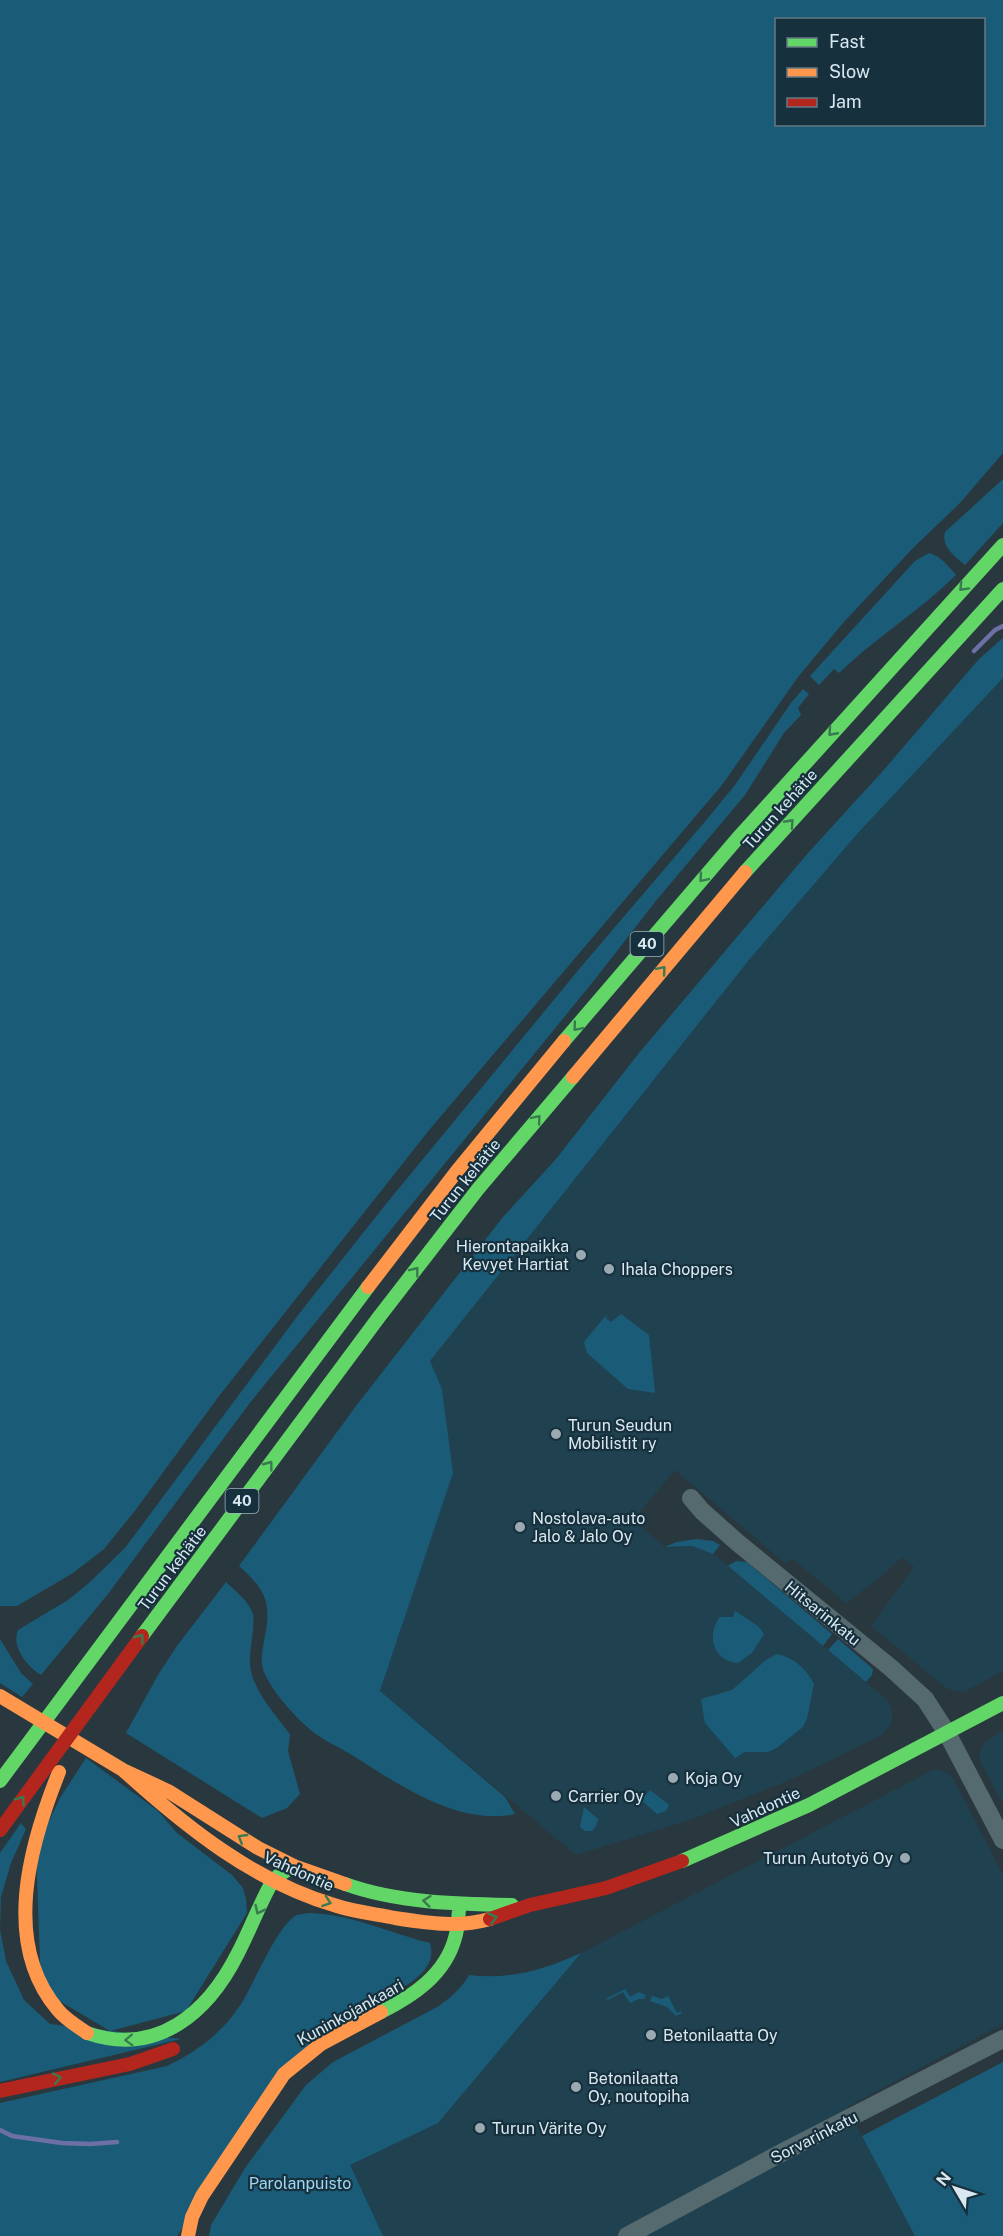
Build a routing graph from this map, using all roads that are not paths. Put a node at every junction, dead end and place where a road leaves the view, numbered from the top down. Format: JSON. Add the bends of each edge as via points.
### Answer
{"nodes":[{"id":1,"x":1003,"y":545,"type":"edge"},
{"id":2,"x":1003,"y":589,"type":"edge"},
{"id":3,"x":692,"y":1498,"type":"dead end"},
{"id":4,"x":79,"y":1673,"type":"junction"},
{"id":5,"x":0,"y":1696,"type":"edge"},
{"id":6,"x":1003,"y":1703,"type":"edge"},
{"id":7,"x":91,"y":1704,"type":"junction"},
{"id":8,"x":24,"y":1726,"type":"dead end"},
{"id":9,"x":947,"y":1733,"type":"junction"},
{"id":10,"x":123,"y":1770,"type":"junction"},
{"id":11,"x":0,"y":1781,"type":"edge"},
{"id":12,"x":0,"y":1830,"type":"edge"},
{"id":13,"x":1003,"y":1840,"type":"edge"},
{"id":14,"x":294,"y":1866,"type":"junction"},
{"id":15,"x":273,"y":1880,"type":"junction"},
{"id":16,"x":291,"y":1895,"type":"junction"},
{"id":17,"x":459,"y":1904,"type":"junction"},
{"id":18,"x":526,"y":1906,"type":"junction"},
{"id":19,"x":12,"y":1909,"type":"dead end"},
{"id":20,"x":459,"y":1925,"type":"junction"},
{"id":21,"x":18,"y":1963,"type":"dead end"},
{"id":22,"x":1003,"y":2039,"type":"edge"},
{"id":23,"x":188,"y":2043,"type":"dead end"},
{"id":24,"x":0,"y":2091,"type":"edge"},
{"id":25,"x":188,"y":2236,"type":"edge"},
{"id":26,"x":627,"y":2236,"type":"edge"}],
"edges":[{"from":1,"to":4,"type":"main road","name":"Turun kehätie","number":"40","one_way":true,"via":[[736,839],[536,1074],[311,1362]]},
{"from":7,"to":2,"type":"main road","name":"Turun kehätie","number":"40","one_way":true,"via":[[478,1189],[744,874]]},
{"from":3,"to":9,"type":"street","name":"Hitsarinkatu","via":[[738,1543],[915,1688]]},
{"from":4,"to":8,"type":"main road"},
{"from":4,"to":11,"type":"main road","name":"Turun kehätie","number":"40"},
{"from":5,"to":10,"type":"main road","name":"Vahdontie"},
{"from":6,"to":9,"type":"main road","name":"Vahdontie"},
{"from":12,"to":7,"type":"main road","name":"Turun kehätie","number":"40","one_way":true},
{"from":7,"to":19,"type":"main road","via":[[41,1810],[19,1873]]},
{"from":9,"to":13,"type":"street","name":"Hitsarinkatu"},
{"from":9,"to":18,"type":"main road","name":"Vahdontie","via":[[770,1824],[690,1857],[605,1888]]},
{"from":14,"to":10,"type":"main road","name":"Vahdontie","one_way":true,"via":[[168,1791]]},
{"from":10,"to":15,"type":"main road","name":"Vahdontie","via":[[185,1824]]},
{"from":14,"to":15,"type":"main road"},
{"from":14,"to":16,"type":"main road"},
{"from":17,"to":14,"type":"main road","name":"Vahdontie","one_way":true,"via":[[394,1897]]},
{"from":15,"to":16,"type":"main road","name":"Vahdontie"},
{"from":15,"to":21,"type":"main road","one_way":true,"via":[[224,1980],[208,2001],[180,2024],[151,2037],[105,2038],[60,2021],[36,1996]]},
{"from":16,"to":20,"type":"main road","name":"Vahdontie","one_way":true,"via":[[420,1922]]},
{"from":17,"to":18,"type":"main road","name":"Vahdontie"},
{"from":17,"to":20,"type":"main road","name":"Kuninkojankaari"},
{"from":20,"to":18,"type":"main road","name":"Vahdontie","one_way":true,"via":[[496,1918]]},
{"from":20,"to":25,"type":"main road","name":"Kuninkojankaari","via":[[442,1968],[426,1986],[325,2040],[284,2074],[202,2196]]},
{"from":22,"to":26,"type":"street","name":"Sorvarinkatu"},
{"from":24,"to":23,"type":"main road","one_way":true,"via":[[130,2064]]}]}
